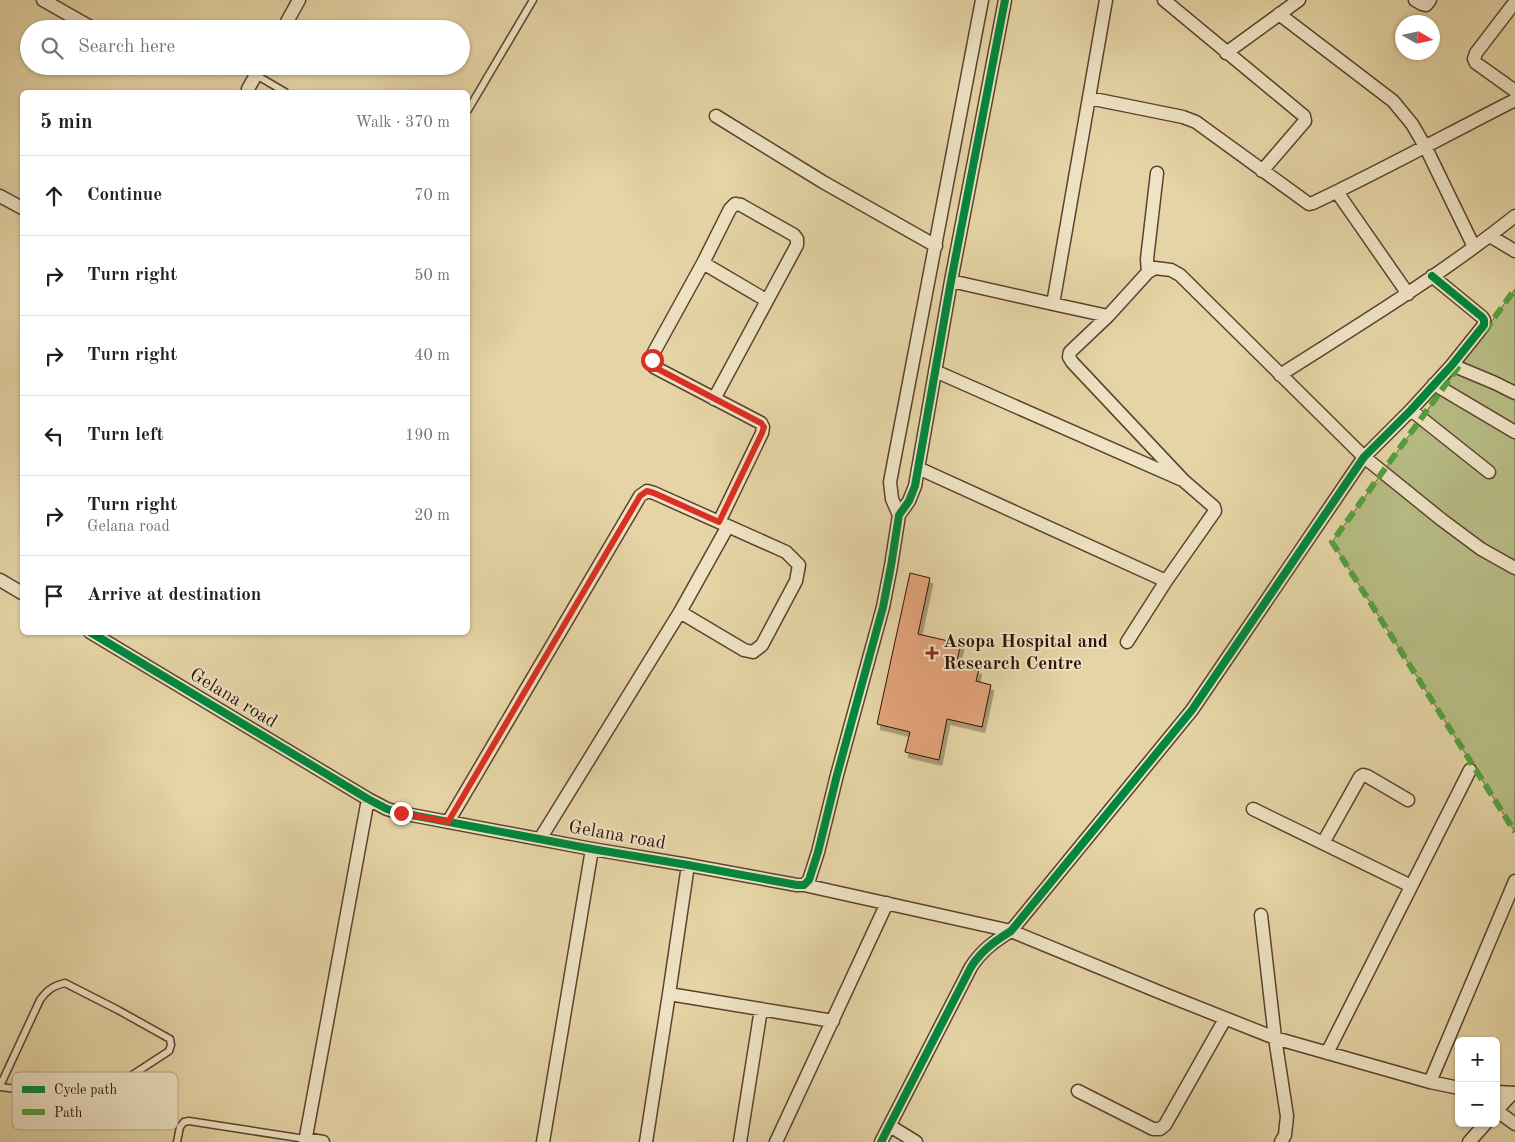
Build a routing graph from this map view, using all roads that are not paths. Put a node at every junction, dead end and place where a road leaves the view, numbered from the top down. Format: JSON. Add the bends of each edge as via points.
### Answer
{"nodes":[{"id":1,"x":43,"y":0,"type":"edge"},
{"id":2,"x":299,"y":0,"type":"edge"},
{"id":3,"x":533,"y":0,"type":"edge"},
{"id":4,"x":982,"y":0,"type":"edge"},
{"id":5,"x":1005,"y":0,"type":"edge"},
{"id":6,"x":1106,"y":0,"type":"edge"},
{"id":7,"x":1164,"y":0,"type":"edge"},
{"id":8,"x":1415,"y":0,"type":"edge"},
{"id":9,"x":1430,"y":0,"type":"edge"},
{"id":10,"x":1292,"y":2,"type":"edge"},
{"id":11,"x":1515,"y":2,"type":"edge"},
{"id":12,"x":1279,"y":14,"type":"junction"},
{"id":13,"x":78,"y":20,"type":"edge"},
{"id":14,"x":288,"y":20,"type":"edge"},
{"id":15,"x":1226,"y":53,"type":"junction"},
{"id":16,"x":256,"y":75,"type":"edge"},
{"id":17,"x":263,"y":75,"type":"edge"},
{"id":18,"x":248,"y":89,"type":"dead end"},
{"id":19,"x":282,"y":90,"type":"edge"},
{"id":20,"x":1515,"y":91,"type":"edge"},
{"id":21,"x":1089,"y":98,"type":"junction"},
{"id":22,"x":1515,"y":100,"type":"edge"},
{"id":23,"x":470,"y":107,"type":"edge"},
{"id":24,"x":716,"y":116,"type":"dead end"},
{"id":25,"x":1426,"y":148,"type":"junction"},
{"id":26,"x":1262,"y":171,"type":"junction"},
{"id":27,"x":1158,"y":173,"type":"dead end"},
{"id":28,"x":1337,"y":192,"type":"junction"},
{"id":29,"x":0,"y":196,"type":"edge"},
{"id":30,"x":20,"y":207,"type":"edge"},
{"id":31,"x":1515,"y":216,"type":"edge"},
{"id":32,"x":1490,"y":236,"type":"junction"},
{"id":33,"x":936,"y":246,"type":"junction"},
{"id":34,"x":1474,"y":247,"type":"junction"},
{"id":35,"x":1515,"y":251,"type":"edge"},
{"id":36,"x":703,"y":263,"type":"junction"},
{"id":37,"x":1148,"y":272,"type":"junction"},
{"id":38,"x":1432,"y":276,"type":"junction"},
{"id":39,"x":951,"y":281,"type":"junction"},
{"id":40,"x":1408,"y":294,"type":"junction"},
{"id":41,"x":766,"y":300,"type":"junction"},
{"id":42,"x":1053,"y":304,"type":"junction"},
{"id":43,"x":1108,"y":316,"type":"junction"},
{"id":44,"x":1452,"y":365,"type":"junction"},
{"id":45,"x":935,"y":371,"type":"junction"},
{"id":46,"x":1280,"y":375,"type":"junction"},
{"id":47,"x":1434,"y":384,"type":"junction"},
{"id":48,"x":1515,"y":393,"type":"edge"},
{"id":49,"x":714,"y":399,"type":"junction"},
{"id":50,"x":1410,"y":410,"type":"junction"},
{"id":51,"x":1515,"y":432,"type":"edge"},
{"id":52,"x":1364,"y":457,"type":"junction"},
{"id":53,"x":918,"y":468,"type":"junction"},
{"id":54,"x":1490,"y":472,"type":"dead end"},
{"id":55,"x":1184,"y":481,"type":"junction"},
{"id":56,"x":899,"y":515,"type":"junction"},
{"id":57,"x":724,"y":524,"type":"junction"},
{"id":58,"x":1515,"y":568,"type":"edge"},
{"id":59,"x":0,"y":580,"type":"edge"},
{"id":60,"x":1166,"y":581,"type":"junction"},
{"id":61,"x":20,"y":592,"type":"edge"},
{"id":62,"x":680,"y":612,"type":"junction"},
{"id":63,"x":95,"y":635,"type":"edge"},
{"id":64,"x":1127,"y":642,"type":"dead end"},
{"id":65,"x":1470,"y":770,"type":"dead end"},
{"id":66,"x":368,"y":799,"type":"junction"},
{"id":67,"x":1408,"y":800,"type":"dead end"},
{"id":68,"x":1253,"y":809,"type":"dead end"},
{"id":69,"x":448,"y":822,"type":"junction"},
{"id":70,"x":540,"y":840,"type":"junction"},
{"id":71,"x":1323,"y":843,"type":"junction"},
{"id":72,"x":592,"y":849,"type":"junction"},
{"id":73,"x":688,"y":865,"type":"junction"},
{"id":74,"x":1515,"y":881,"type":"edge"},
{"id":75,"x":804,"y":884,"type":"junction"},
{"id":76,"x":1411,"y":886,"type":"junction"},
{"id":77,"x":887,"y":903,"type":"junction"},
{"id":78,"x":1261,"y":915,"type":"dead end"},
{"id":79,"x":1011,"y":931,"type":"junction"},
{"id":80,"x":669,"y":994,"type":"junction"},
{"id":81,"x":761,"y":1008,"type":"junction"},
{"id":82,"x":1225,"y":1019,"type":"junction"},
{"id":83,"x":833,"y":1022,"type":"junction"},
{"id":84,"x":1275,"y":1038,"type":"junction"},
{"id":85,"x":1327,"y":1053,"type":"junction"},
{"id":86,"x":137,"y":1072,"type":"edge"},
{"id":87,"x":1430,"y":1082,"type":"junction"},
{"id":88,"x":0,"y":1087,"type":"edge"},
{"id":89,"x":1455,"y":1087,"type":"edge"},
{"id":90,"x":1078,"y":1091,"type":"dead end"},
{"id":91,"x":1509,"y":1097,"type":"edge"},
{"id":92,"x":1500,"y":1108,"type":"edge"},
{"id":93,"x":1500,"y":1113,"type":"edge"},
{"id":94,"x":1515,"y":1124,"type":"edge"},
{"id":95,"x":890,"y":1126,"type":"junction"},
{"id":96,"x":1482,"y":1127,"type":"edge"},
{"id":97,"x":305,"y":1141,"type":"edge"},
{"id":98,"x":177,"y":1142,"type":"edge"},
{"id":99,"x":323,"y":1142,"type":"edge"},
{"id":100,"x":544,"y":1142,"type":"edge"},
{"id":101,"x":646,"y":1142,"type":"edge"},
{"id":102,"x":740,"y":1142,"type":"edge"},
{"id":103,"x":776,"y":1142,"type":"edge"},
{"id":104,"x":882,"y":1142,"type":"edge"},
{"id":105,"x":916,"y":1142,"type":"edge"},
{"id":106,"x":1282,"y":1142,"type":"edge"},
{"id":107,"x":1469,"y":1142,"type":"edge"}],
"edges":[{"from":1,"to":13,"type":"street"},
{"from":2,"to":14,"type":"street"},
{"from":3,"to":23,"type":"lane"},
{"from":4,"to":33,"type":"street"},
{"from":5,"to":39,"type":"street"},
{"from":6,"to":21,"type":"street"},
{"from":7,"to":15,"type":"street"},
{"from":8,"to":9,"type":"street","via":[[1426,5]]},
{"from":10,"to":12,"type":"street"},
{"from":11,"to":20,"type":"street","via":[[1474,59],[1476,64]]},
{"from":12,"to":15,"type":"street"},
{"from":12,"to":25,"type":"street","via":[[1393,100]]},
{"from":15,"to":26,"type":"street","via":[[1304,116],[1305,121]]},
{"from":16,"to":18,"type":"street"},
{"from":17,"to":19,"type":"lane"},
{"from":21,"to":26,"type":"street","via":[[1196,122]]},
{"from":21,"to":42,"type":"street"},
{"from":22,"to":25,"type":"street"},
{"from":24,"to":33,"type":"street","via":[[822,182]]},
{"from":25,"to":28,"type":"street"},
{"from":25,"to":34,"type":"street"},
{"from":26,"to":28,"type":"street","via":[[1309,204]]},
{"from":27,"to":37,"type":"street"},
{"from":28,"to":40,"type":"street"},
{"from":29,"to":30,"type":"street"},
{"from":31,"to":32,"type":"street"},
{"from":32,"to":34,"type":"street"},
{"from":32,"to":35,"type":"street"},
{"from":33,"to":56,"type":"street","via":[[890,482],[892,499]]},
{"from":34,"to":38,"type":"street"},
{"from":36,"to":41,"type":"street"},
{"from":36,"to":41,"type":"street","via":[[735,204],[794,235],[797,245]]},
{"from":36,"to":49,"type":"street","via":[[652,360],[654,367]]},
{"from":37,"to":43,"type":"street"},
{"from":37,"to":46,"type":"street","via":[[1155,268],[1180,275]]},
{"from":38,"to":40,"type":"street"},
{"from":38,"to":44,"type":"street","via":[[1484,320],[1484,325]]},
{"from":39,"to":42,"type":"street"},
{"from":39,"to":45,"type":"street"},
{"from":40,"to":46,"type":"street"},
{"from":41,"to":49,"type":"street"},
{"from":42,"to":43,"type":"street"},
{"from":43,"to":55,"type":"street","via":[[1070,352],[1069,357]]},
{"from":44,"to":47,"type":"street"},
{"from":44,"to":48,"type":"street"},
{"from":45,"to":53,"type":"street"},
{"from":45,"to":55,"type":"street"},
{"from":46,"to":52,"type":"street"},
{"from":47,"to":50,"type":"street"},
{"from":47,"to":51,"type":"street"},
{"from":49,"to":57,"type":"street","via":[[764,427]]},
{"from":50,"to":52,"type":"street"},
{"from":50,"to":54,"type":"street"},
{"from":52,"to":58,"type":"street","via":[[1481,549]]},
{"from":52,"to":79,"type":"street","via":[[1192,710]]},
{"from":53,"to":56,"type":"street","via":[[909,501]]},
{"from":53,"to":60,"type":"street"},
{"from":55,"to":60,"type":"street","via":[[1215,511]]},
{"from":56,"to":75,"type":"street","via":[[883,607],[818,852],[809,880]]},
{"from":57,"to":62,"type":"street"},
{"from":57,"to":62,"type":"street","via":[[786,552],[799,565],[796,581],[762,645],[753,652],[744,650]]},
{"from":57,"to":69,"type":"street","via":[[654,493],[647,491],[640,496]]},
{"from":59,"to":61,"type":"street"},
{"from":60,"to":64,"type":"street"},
{"from":62,"to":70,"type":"street"},
{"from":63,"to":66,"type":"street","name":"Gelana road"},
{"from":65,"to":76,"type":"street"},
{"from":66,"to":69,"type":"street","name":"Gelana road","via":[[387,809]]},
{"from":66,"to":97,"type":"street"},
{"from":67,"to":71,"type":"street","via":[[1363,775]]},
{"from":68,"to":71,"type":"street"},
{"from":69,"to":70,"type":"street","name":"Gelana road"},
{"from":70,"to":72,"type":"street","name":"Gelana road"},
{"from":71,"to":76,"type":"street"},
{"from":72,"to":73,"type":"street","name":"Gelana road"},
{"from":72,"to":100,"type":"street"},
{"from":73,"to":75,"type":"street","name":"Gelana road"},
{"from":73,"to":80,"type":"street"},
{"from":74,"to":87,"type":"street"},
{"from":75,"to":77,"type":"street","name":"Gelana road"},
{"from":76,"to":85,"type":"street"},
{"from":77,"to":79,"type":"street","name":"Gelana road"},
{"from":77,"to":83,"type":"street"},
{"from":78,"to":84,"type":"street"},
{"from":79,"to":82,"type":"street","name":"Gelana road"},
{"from":79,"to":95,"type":"street","via":[[989,946],[971,966]]},
{"from":80,"to":81,"type":"street"},
{"from":80,"to":101,"type":"street"},
{"from":81,"to":83,"type":"street"},
{"from":81,"to":102,"type":"street"},
{"from":82,"to":84,"type":"street","name":"Gelana road"},
{"from":82,"to":90,"type":"street","via":[[1160,1129],[1153,1129]]},
{"from":83,"to":103,"type":"street"},
{"from":84,"to":85,"type":"street","name":"Gelana road"},
{"from":84,"to":106,"type":"street","via":[[1287,1116]]},
{"from":85,"to":87,"type":"street","name":"Gelana road"},
{"from":86,"to":88,"type":"lane","via":[[169,1051],[170,1039],[65,983],[47,990],[40,1000]]},
{"from":87,"to":89,"type":"street","name":"Gelana road"},
{"from":91,"to":92,"type":"street"},
{"from":93,"to":94,"type":"street"},
{"from":95,"to":104,"type":"street"},
{"from":95,"to":105,"type":"street"},
{"from":96,"to":107,"type":"street"},
{"from":97,"to":98,"type":"lane","via":[[189,1121],[180,1127]]},
{"from":97,"to":99,"type":"street"}]}
